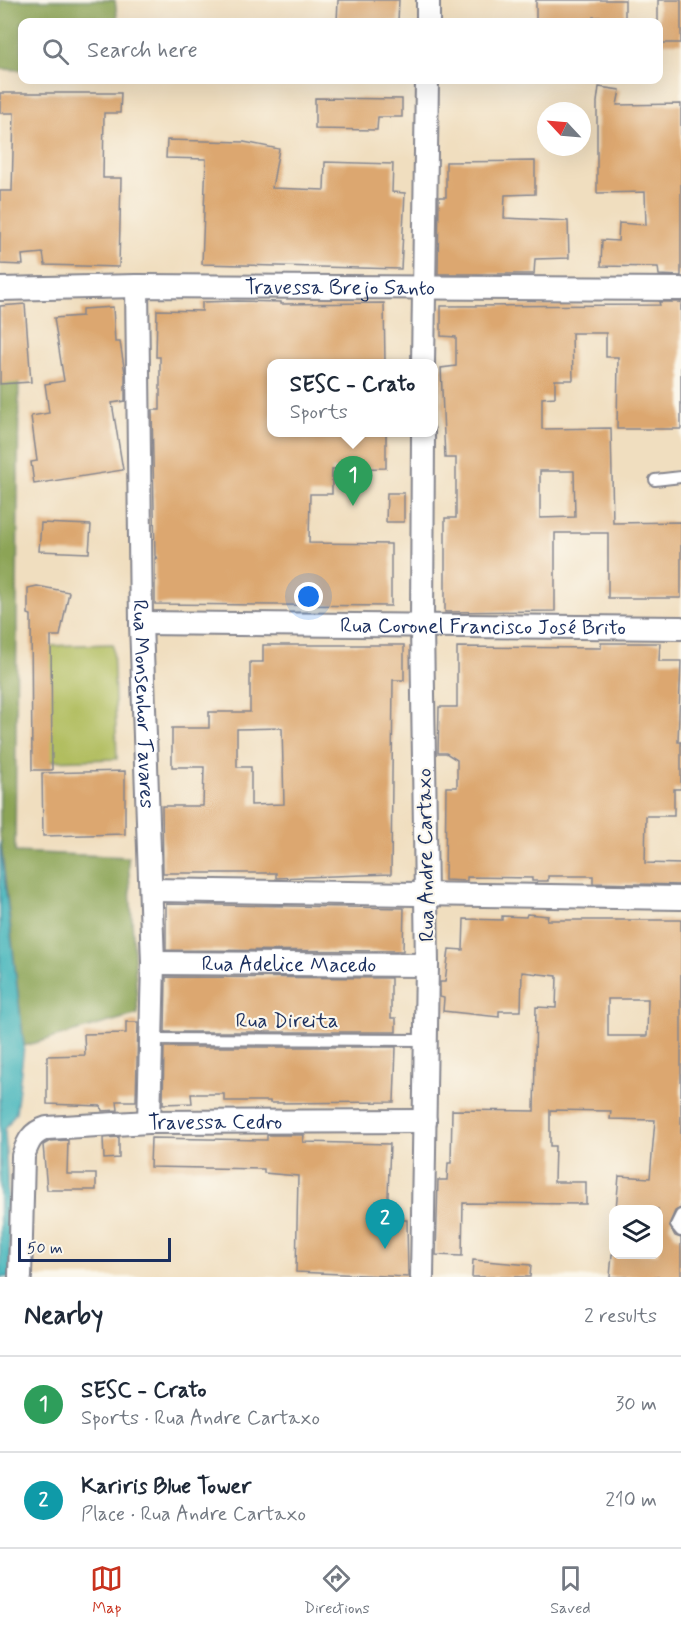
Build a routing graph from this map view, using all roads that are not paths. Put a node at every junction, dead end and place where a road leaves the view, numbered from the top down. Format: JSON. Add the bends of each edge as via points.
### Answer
{"nodes":[{"id":1,"x":428,"y":0,"type":"edge"},
{"id":2,"x":428,"y":18,"type":"edge"},
{"id":3,"x":427,"y":84,"type":"edge"},
{"id":4,"x":137,"y":286,"type":"junction"},
{"id":5,"x":0,"y":289,"type":"edge"},
{"id":6,"x":681,"y":289,"type":"edge"},
{"id":7,"x":424,"y":290,"type":"junction"},
{"id":8,"x":423,"y":359,"type":"edge"},
{"id":9,"x":423,"y":437,"type":"edge"},
{"id":10,"x":681,"y":477,"type":"edge"},
{"id":11,"x":655,"y":480,"type":"dead end"},
{"id":12,"x":141,"y":623,"type":"junction"},
{"id":13,"x":422,"y":626,"type":"junction"},
{"id":14,"x":681,"y":628,"type":"edge"},
{"id":15,"x":152,"y":890,"type":"junction"},
{"id":16,"x":425,"y":894,"type":"junction"},
{"id":17,"x":681,"y":898,"type":"edge"},
{"id":18,"x":153,"y":963,"type":"junction"},
{"id":19,"x":427,"y":965,"type":"junction"},
{"id":20,"x":151,"y":1039,"type":"junction"},
{"id":21,"x":424,"y":1040,"type":"junction"},
{"id":22,"x":425,"y":1121,"type":"junction"},
{"id":23,"x":149,"y":1122,"type":"junction"},
{"id":24,"x":681,"y":1215,"type":"edge"},
{"id":25,"x":681,"y":1231,"type":"edge"},
{"id":26,"x":20,"y":1277,"type":"edge"},
{"id":27,"x":422,"y":1277,"type":"edge"}],
"edges":[{"from":1,"to":2,"type":"street"},
{"from":3,"to":7,"type":"street"},
{"from":4,"to":5,"type":"street","name":"Travessa Brejo Santo"},
{"from":4,"to":7,"type":"street","name":"Travessa Brejo Santo"},
{"from":4,"to":12,"type":"street","name":"Rua Monsenhor Tavares"},
{"from":6,"to":7,"type":"street","name":"Travessa Brejo Santo"},
{"from":7,"to":8,"type":"street"},
{"from":9,"to":13,"type":"street","name":"Rua Andre Cartaxo"},
{"from":10,"to":11,"type":"lane"},
{"from":12,"to":13,"type":"street","name":"Rua Coronel Francisco José Brito"},
{"from":12,"to":15,"type":"street","name":"Rua Monsenhor Tavares"},
{"from":13,"to":14,"type":"street","name":"Rua Coronel Francisco José Brito"},
{"from":13,"to":16,"type":"street","name":"Rua Andre Cartaxo"},
{"from":15,"to":16,"type":"street"},
{"from":15,"to":18,"type":"street","name":"Rua Monsenhor Tavares"},
{"from":16,"to":17,"type":"street"},
{"from":16,"to":19,"type":"street","name":"Rua Andre Cartaxo"},
{"from":18,"to":19,"type":"street","name":"Rua Adelice Macedo"},
{"from":18,"to":20,"type":"street","name":"Rua Monsenhor Tavares"},
{"from":19,"to":21,"type":"street","name":"Rua Andre Cartaxo"},
{"from":20,"to":21,"type":"lane","name":"Rua Direita"},
{"from":20,"to":23,"type":"street","name":"Rua Monsenhor Tavares"},
{"from":21,"to":22,"type":"street","name":"Rua Andre Cartaxo"},
{"from":22,"to":23,"type":"street","name":"Travessa Cedro"},
{"from":22,"to":27,"type":"street","name":"Rua Andre Cartaxo"},
{"from":23,"to":26,"type":"street","name":"Travessa Cedro","via":[[47,1128],[32,1136],[23,1156]]},
{"from":24,"to":25,"type":"lane","via":[[676,1225]]}]}
